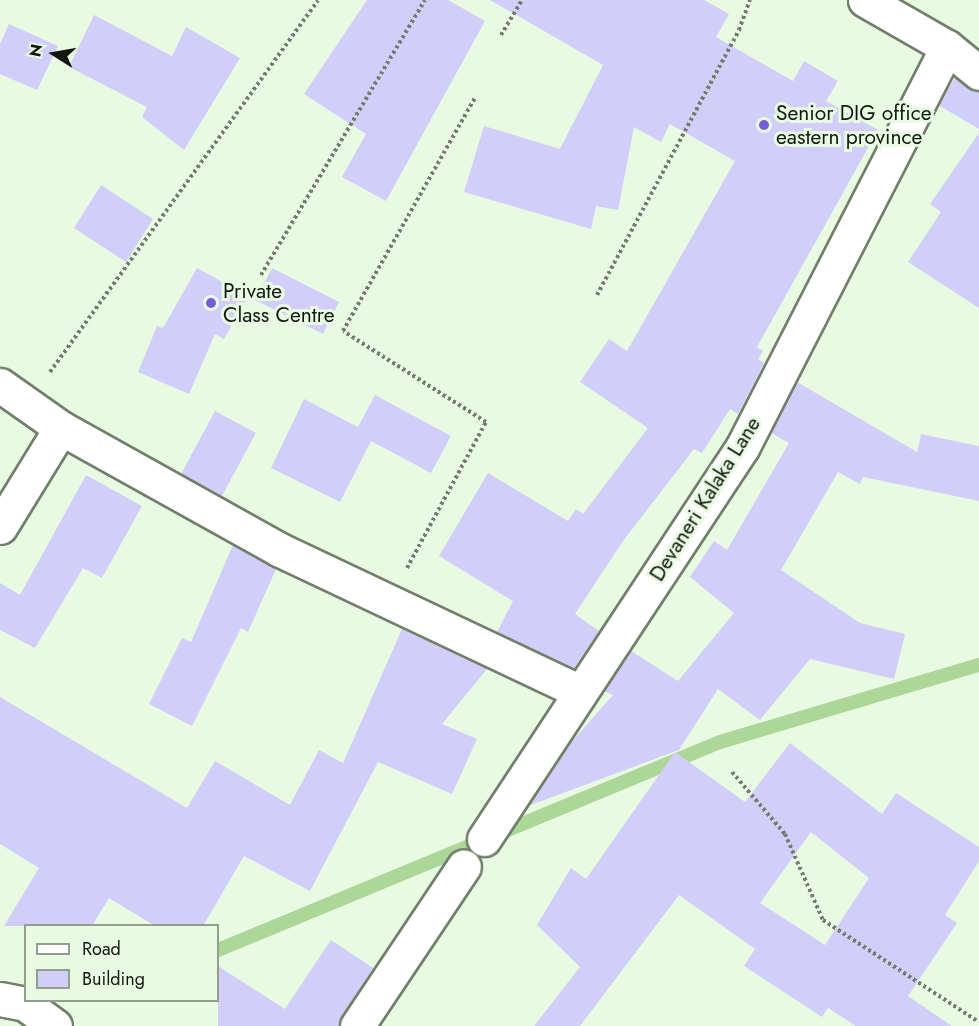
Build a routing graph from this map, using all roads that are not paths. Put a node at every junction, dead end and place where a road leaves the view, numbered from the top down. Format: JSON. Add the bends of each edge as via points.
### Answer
{"nodes":[{"id":1,"x":865,"y":0,"type":"edge"},
{"id":2,"x":947,"y":47,"type":"junction"},
{"id":3,"x":979,"y":73,"type":"edge"},
{"id":4,"x":0,"y":386,"type":"edge"},
{"id":5,"x":61,"y":428,"type":"junction"},
{"id":6,"x":0,"y":527,"type":"edge"},
{"id":7,"x":580,"y":692,"type":"junction"},
{"id":8,"x":484,"y":839,"type":"dead end"},
{"id":9,"x":464,"y":866,"type":"dead end"},
{"id":10,"x":0,"y":999,"type":"edge"},
{"id":11,"x":55,"y":1026,"type":"edge"},
{"id":12,"x":357,"y":1026,"type":"edge"}],
"edges":[{"from":1,"to":2,"type":"street"},
{"from":2,"to":3,"type":"street"},
{"from":2,"to":7,"type":"street","name":"Devaneri Kalaka Lane","via":[[742,448]]},
{"from":4,"to":5,"type":"street"},
{"from":5,"to":6,"type":"street"},
{"from":5,"to":7,"type":"street","via":[[280,550]]},
{"from":7,"to":8,"type":"street","name":"Devaneri Kalaka Lane"},
{"from":9,"to":12,"type":"street"},
{"from":10,"to":11,"type":"street","via":[[25,1004]]}]}
